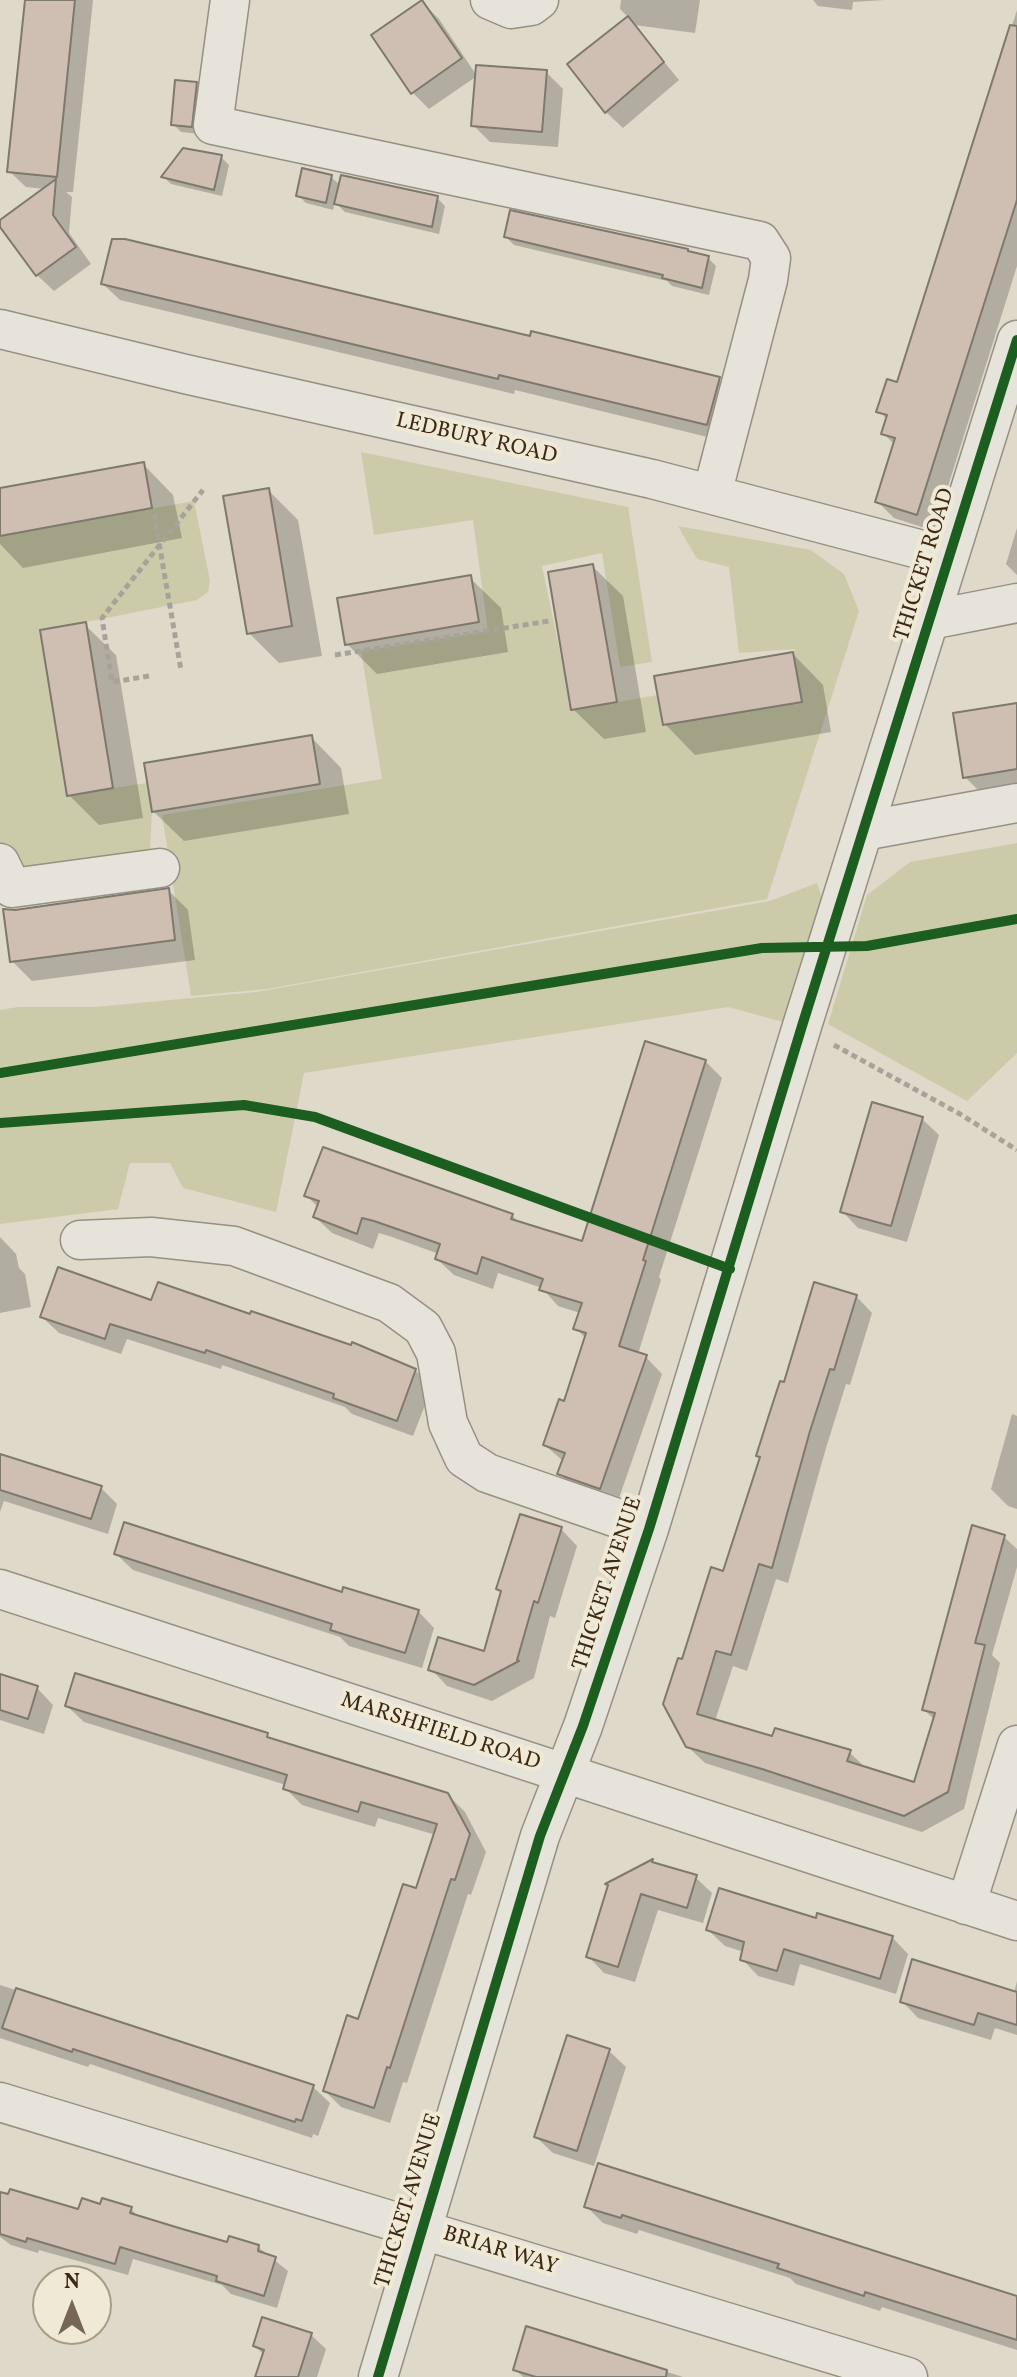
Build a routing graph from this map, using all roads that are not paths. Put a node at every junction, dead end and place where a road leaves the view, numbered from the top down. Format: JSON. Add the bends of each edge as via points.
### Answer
{"nodes":[{"id":1,"x":230,"y":0,"type":"edge"},
{"id":2,"x":490,"y":0,"type":"edge"},
{"id":3,"x":539,"y":0,"type":"edge"},
{"id":4,"x":0,"y":329,"type":"edge"},
{"id":5,"x":1017,"y":340,"type":"edge"},
{"id":6,"x":712,"y":494,"type":"junction"},
{"id":7,"x":949,"y":557,"type":"junction"},
{"id":8,"x":1017,"y":603,"type":"edge"},
{"id":9,"x":930,"y":620,"type":"junction"},
{"id":10,"x":1017,"y":803,"type":"edge"},
{"id":11,"x":868,"y":816,"type":"junction"},
{"id":12,"x":0,"y":863,"type":"edge"},
{"id":13,"x":160,"y":868,"type":"dead end"},
{"id":14,"x":80,"y":1240,"type":"dead end"},
{"id":15,"x":649,"y":1529,"type":"junction"},
{"id":16,"x":0,"y":1589,"type":"edge"},
{"id":17,"x":1017,"y":1745,"type":"edge"},
{"id":18,"x":563,"y":1772,"type":"junction"},
{"id":19,"x":966,"y":1905,"type":"junction"},
{"id":20,"x":1017,"y":1921,"type":"edge"},
{"id":21,"x":0,"y":2102,"type":"edge"},
{"id":22,"x":423,"y":2229,"type":"junction"},
{"id":23,"x":866,"y":2371,"type":"edge"},
{"id":24,"x":378,"y":2377,"type":"edge"},
{"id":25,"x":908,"y":2377,"type":"edge"}],
"edges":[{"from":1,"to":6,"type":"street","via":[[213,125],[760,241],[771,258],[768,280]]},
{"from":2,"to":3,"type":"street","via":[[511,9]]},
{"from":4,"to":6,"type":"street","name":"LEDBURY ROAD"},
{"from":5,"to":7,"type":"street","name":"THICKET ROAD"},
{"from":6,"to":7,"type":"street","name":"LEDBURY ROAD"},
{"from":7,"to":9,"type":"street","name":"THICKET ROAD"},
{"from":8,"to":9,"type":"street"},
{"from":9,"to":11,"type":"street","name":"THICKET ROAD"},
{"from":10,"to":11,"type":"street"},
{"from":11,"to":15,"type":"street","name":"THICKET AVENUE"},
{"from":12,"to":13,"type":"street","via":[[12,888]]},
{"from":14,"to":15,"type":"street","via":[[151,1237],[234,1246],[389,1303],[423,1328],[436,1353],[448,1423],[464,1458],[487,1473]]},
{"from":15,"to":18,"type":"street","name":"THICKET AVENUE"},
{"from":16,"to":18,"type":"street","name":"MARSHFIELD ROAD"},
{"from":17,"to":19,"type":"street"},
{"from":18,"to":19,"type":"street","name":"MARSHFIELD ROAD"},
{"from":18,"to":22,"type":"street","name":"THICKET AVENUE"},
{"from":19,"to":20,"type":"street","name":"MARSHFIELD ROAD"},
{"from":21,"to":22,"type":"street","name":"BRIAR WAY"},
{"from":22,"to":23,"type":"street","name":"BRIAR WAY"},
{"from":22,"to":24,"type":"street","name":"THICKET AVENUE"},
{"from":23,"to":25,"type":"street","name":"BRIAR WAY"}]}
